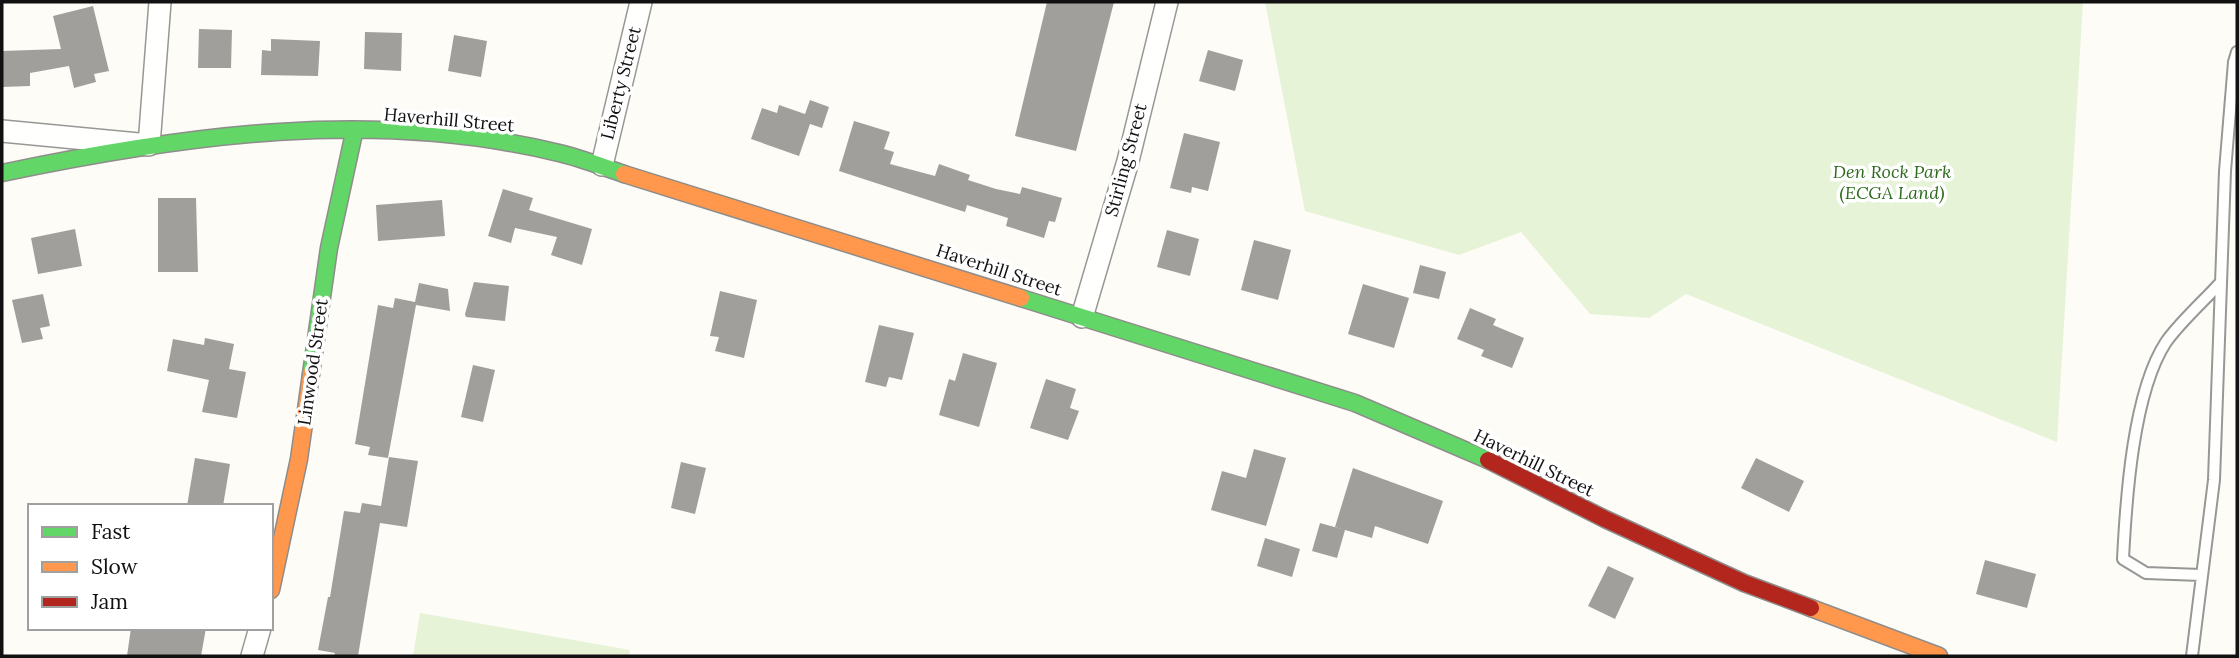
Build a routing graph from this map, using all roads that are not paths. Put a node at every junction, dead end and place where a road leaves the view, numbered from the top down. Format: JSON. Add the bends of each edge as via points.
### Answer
{"nodes":[{"id":1,"x":160,"y":2,"type":"edge"},
{"id":2,"x":641,"y":2,"type":"edge"},
{"id":3,"x":1167,"y":2,"type":"edge"},
{"id":4,"x":2237,"y":52,"type":"edge"},
{"id":5,"x":2,"y":131,"type":"edge"},
{"id":6,"x":354,"y":133,"type":"junction"},
{"id":7,"x":149,"y":145,"type":"junction"},
{"id":8,"x":602,"y":164,"type":"junction"},
{"id":9,"x":2,"y":173,"type":"edge"},
{"id":10,"x":2221,"y":282,"type":"junction"},
{"id":11,"x":1082,"y":317,"type":"junction"},
{"id":12,"x":2201,"y":575,"type":"junction"},
{"id":13,"x":273,"y":581,"type":"edge"},
{"id":14,"x":259,"y":630,"type":"edge"},
{"id":15,"x":252,"y":656,"type":"edge"},
{"id":16,"x":1939,"y":656,"type":"edge"},
{"id":17,"x":2192,"y":656,"type":"edge"}],
"edges":[{"from":1,"to":7,"type":"street"},
{"from":2,"to":8,"type":"street","name":"Liberty Street"},
{"from":3,"to":11,"type":"street","name":"Stirling Street","via":[[1128,161]]},
{"from":4,"to":10,"type":"lane","via":[[2225,171]]},
{"from":5,"to":7,"type":"street"},
{"from":6,"to":7,"type":"main road","name":"Haverhill Street","via":[[222,135]]},
{"from":6,"to":8,"type":"main road","name":"Haverhill Street","via":[[406,133],[512,144]]},
{"from":6,"to":13,"type":"main road","name":"Linwood Street","via":[[330,248],[295,482]]},
{"from":7,"to":9,"type":"main road","name":"Haverhill Street"},
{"from":8,"to":11,"type":"main road","name":"Haverhill Street"},
{"from":10,"to":12,"type":"lane","via":[[2214,480]]},
{"from":10,"to":12,"type":"lane","via":[[2166,343],[2147,387],[2125,521],[2123,559],[2146,573]]},
{"from":11,"to":16,"type":"main road","name":"Haverhill Street","via":[[1355,403],[1495,463],[1744,583]]},
{"from":12,"to":17,"type":"lane"},
{"from":14,"to":15,"type":"street"}]}
